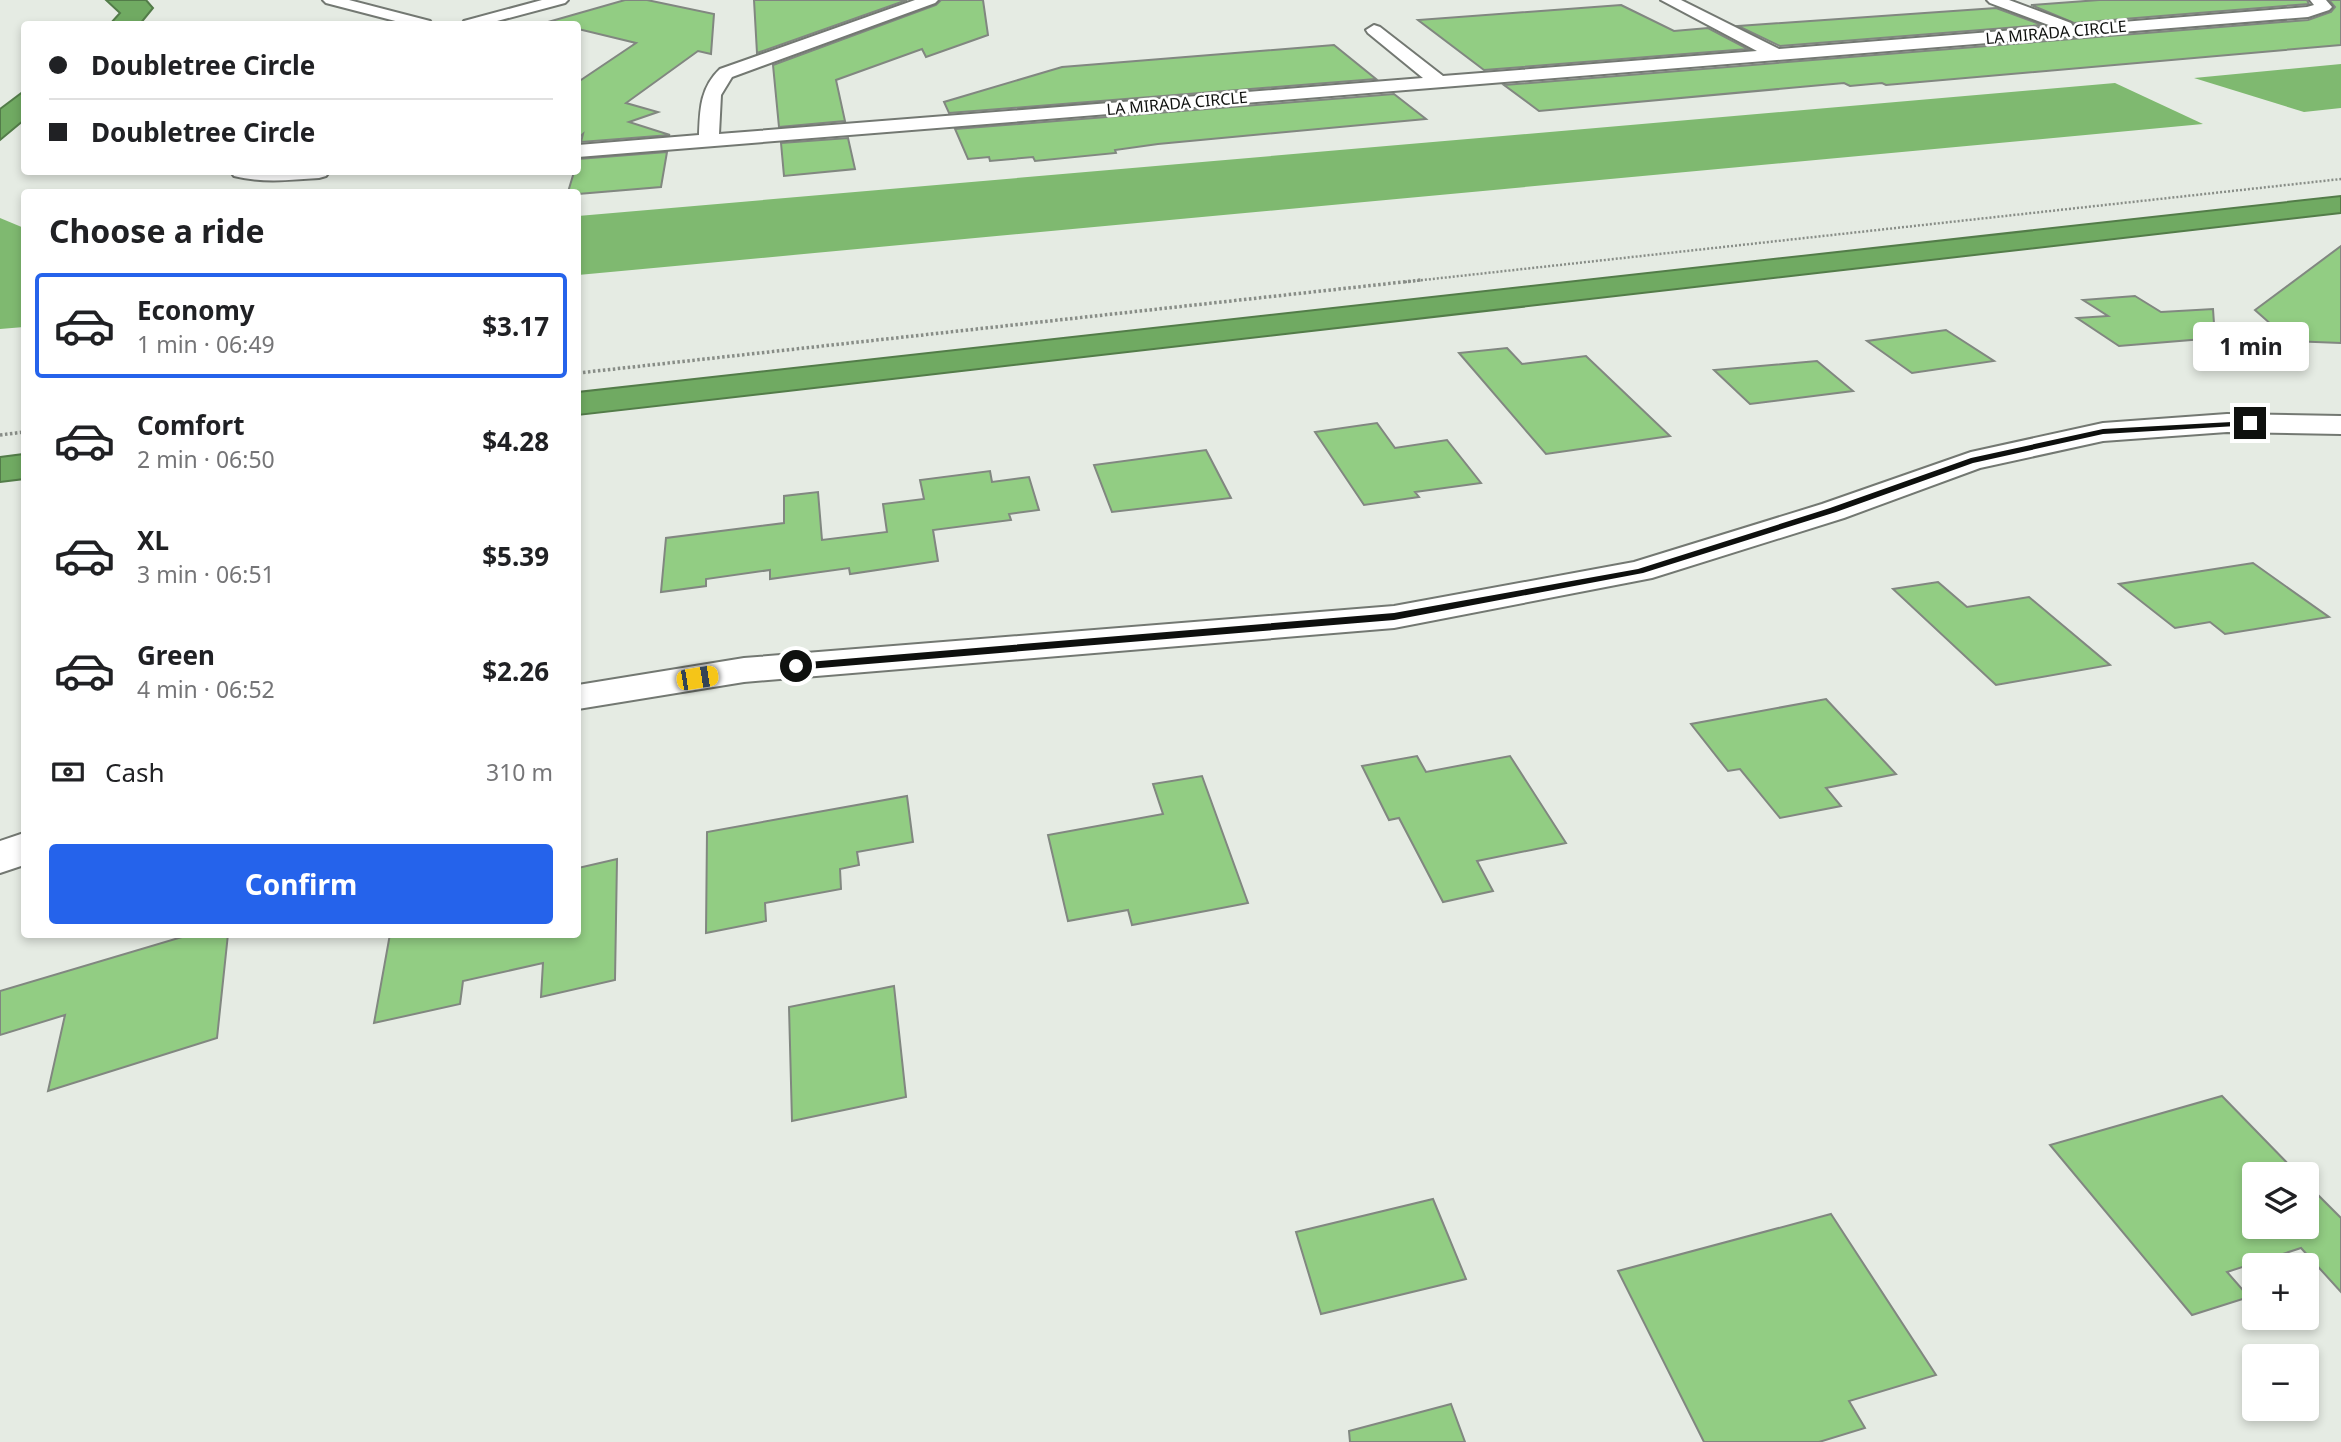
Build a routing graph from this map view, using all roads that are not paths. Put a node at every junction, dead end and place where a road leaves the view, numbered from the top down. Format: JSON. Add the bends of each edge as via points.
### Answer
{"nodes":[{"id":1,"x":331,"y":0,"type":"edge"},
{"id":2,"x":560,"y":0,"type":"edge"},
{"id":3,"x":930,"y":0,"type":"edge"},
{"id":4,"x":1669,"y":0,"type":"edge"},
{"id":5,"x":1995,"y":0,"type":"edge"},
{"id":6,"x":2318,"y":0,"type":"edge"},
{"id":7,"x":412,"y":21,"type":"edge"},
{"id":8,"x":481,"y":21,"type":"edge"},
{"id":9,"x":1374,"y":30,"type":"dead end"},
{"id":10,"x":2077,"y":31,"type":"junction"},
{"id":11,"x":1777,"y":55,"type":"junction"},
{"id":12,"x":1439,"y":82,"type":"junction"},
{"id":13,"x":709,"y":140,"type":"junction"},
{"id":14,"x":581,"y":151,"type":"edge"},
{"id":15,"x":2341,"y":425,"type":"edge"},
{"id":16,"x":581,"y":697,"type":"edge"},
{"id":17,"x":21,"y":850,"type":"edge"},
{"id":18,"x":0,"y":857,"type":"edge"}],
"edges":[{"from":1,"to":7,"type":"street"},
{"from":2,"to":8,"type":"street"},
{"from":3,"to":13,"type":"street","via":[[726,73],[713,86]]},
{"from":4,"to":11,"type":"street"},
{"from":5,"to":10,"type":"street"},
{"from":6,"to":10,"type":"street","name":"LA MIRADA CIRCLE","via":[[2324,7],[2308,12]]},
{"from":9,"to":12,"type":"street"},
{"from":10,"to":11,"type":"street","name":"LA MIRADA CIRCLE"},
{"from":11,"to":12,"type":"street","name":"LA MIRADA CIRCLE"},
{"from":12,"to":13,"type":"street","name":"LA MIRADA CIRCLE"},
{"from":13,"to":14,"type":"street","name":"LA MIRADA CIRCLE"},
{"from":15,"to":16,"type":"street","via":[[2227,423],[2103,432],[1971,461],[1640,571],[1394,617],[744,670]]},
{"from":17,"to":18,"type":"street"}]}
